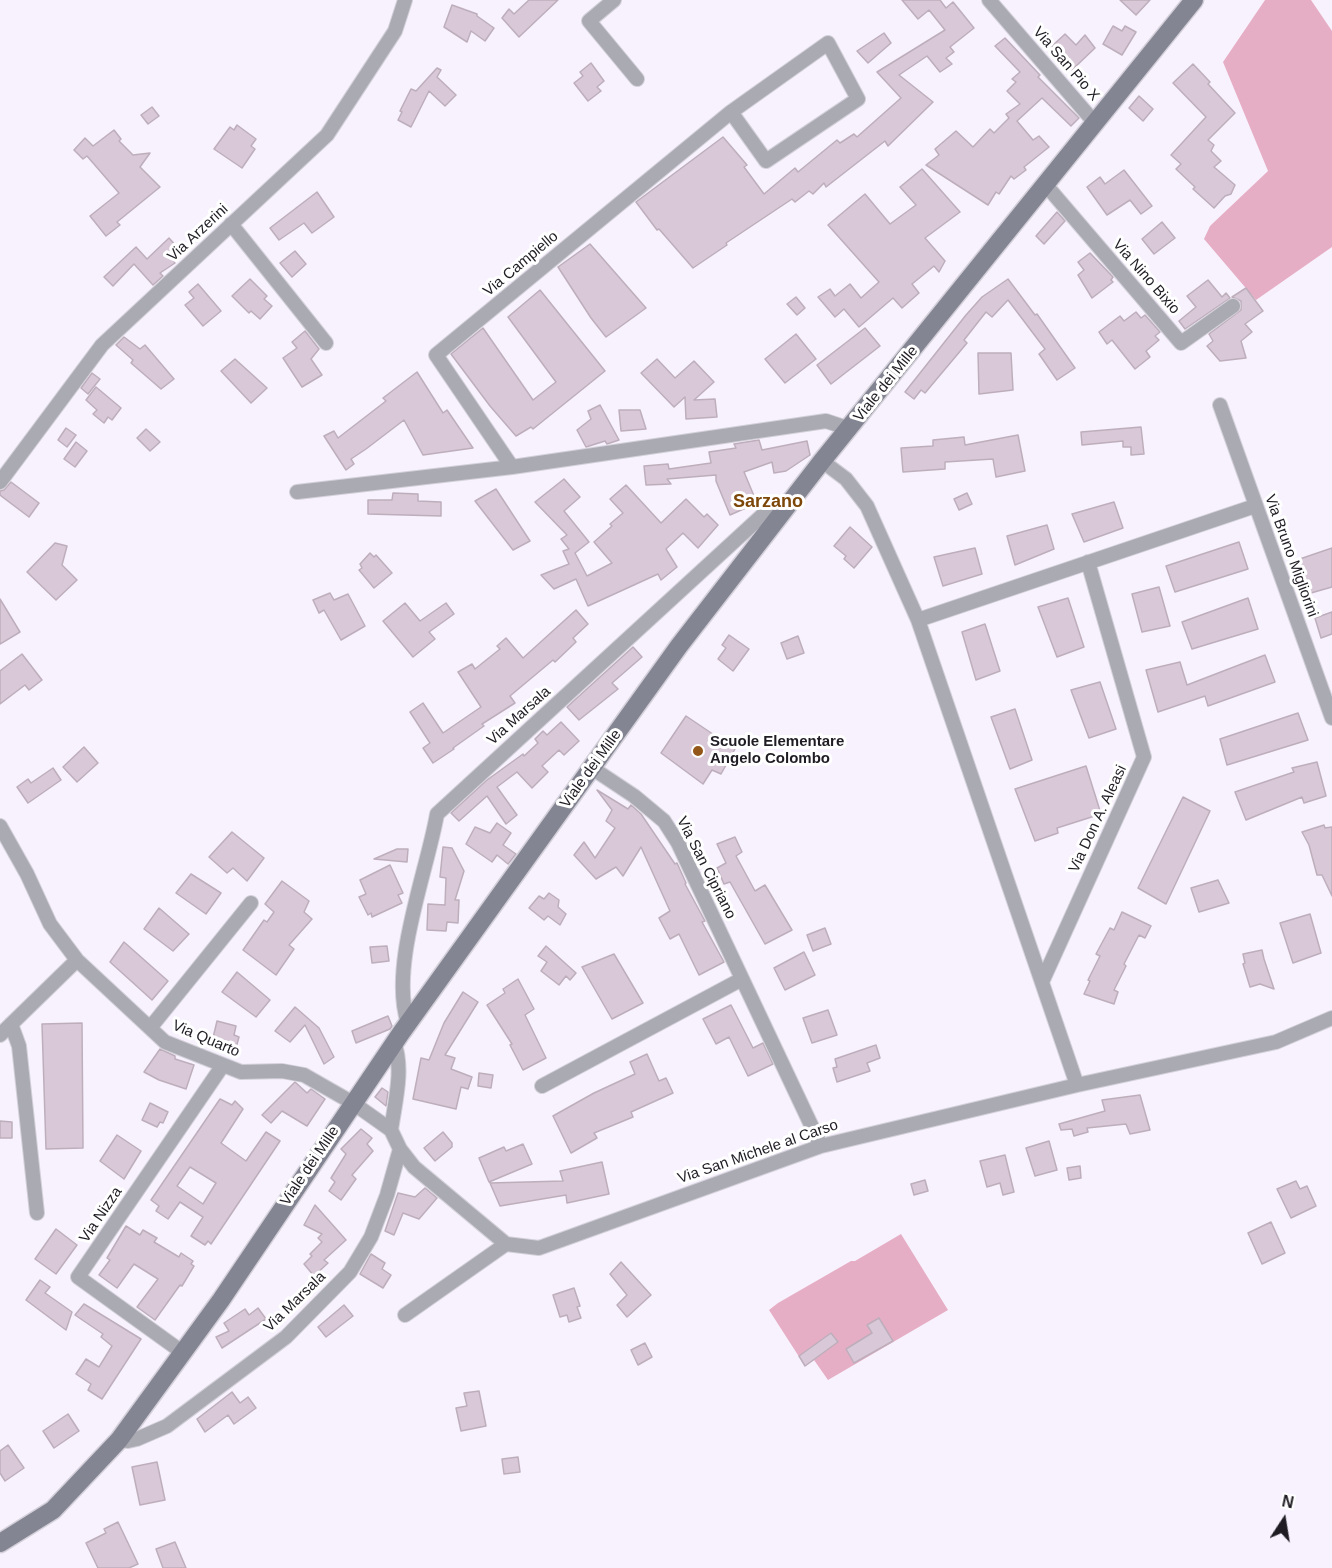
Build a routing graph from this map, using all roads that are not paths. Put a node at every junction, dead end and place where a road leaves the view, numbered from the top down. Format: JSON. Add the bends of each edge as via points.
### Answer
{"nodes":[{"id":1,"x":405,"y":0,"type":"edge"},
{"id":2,"x":614,"y":0,"type":"edge"},
{"id":3,"x":989,"y":0,"type":"edge"},
{"id":4,"x":1194,"y":0,"type":"edge"},
{"id":5,"x":637,"y":79,"type":"dead end"},
{"id":6,"x":730,"y":112,"type":"junction"},
{"id":7,"x":1095,"y":123,"type":"junction"},
{"id":8,"x":1045,"y":184,"type":"junction"},
{"id":9,"x":231,"y":224,"type":"junction"},
{"id":10,"x":1233,"y":306,"type":"dead end"},
{"id":11,"x":326,"y":343,"type":"dead end"},
{"id":12,"x":1220,"y":405,"type":"dead end"},
{"id":13,"x":850,"y":429,"type":"junction"},
{"id":14,"x":822,"y":461,"type":"junction"},
{"id":15,"x":512,"y":467,"type":"junction"},
{"id":16,"x":0,"y":482,"type":"edge"},
{"id":17,"x":297,"y":492,"type":"dead end"},
{"id":18,"x":1255,"y":506,"type":"junction"},
{"id":19,"x":785,"y":508,"type":"junction"},
{"id":20,"x":1088,"y":562,"type":"junction"},
{"id":21,"x":918,"y":620,"type":"junction"},
{"id":22,"x":1332,"y":718,"type":"edge"},
{"id":23,"x":592,"y":768,"type":"junction"},
{"id":24,"x":0,"y":826,"type":"edge"},
{"id":25,"x":251,"y":903,"type":"dead end"},
{"id":26,"x":77,"y":960,"type":"junction"},
{"id":27,"x":741,"y":979,"type":"junction"},
{"id":28,"x":1042,"y":982,"type":"junction"},
{"id":29,"x":1332,"y":1018,"type":"edge"},
{"id":30,"x":408,"y":1023,"type":"junction"},
{"id":31,"x":11,"y":1024,"type":"junction"},
{"id":32,"x":150,"y":1028,"type":"junction"},
{"id":33,"x":0,"y":1035,"type":"edge"},
{"id":34,"x":394,"y":1042,"type":"junction"},
{"id":35,"x":223,"y":1065,"type":"junction"},
{"id":36,"x":1077,"y":1085,"type":"junction"},
{"id":37,"x":542,"y":1086,"type":"dead end"},
{"id":38,"x":353,"y":1103,"type":"junction"},
{"id":39,"x":391,"y":1130,"type":"junction"},
{"id":40,"x":820,"y":1146,"type":"junction"},
{"id":41,"x":400,"y":1149,"type":"junction"},
{"id":42,"x":37,"y":1213,"type":"dead end"},
{"id":43,"x":506,"y":1244,"type":"junction"},
{"id":44,"x":405,"y":1315,"type":"dead end"},
{"id":45,"x":182,"y":1353,"type":"junction"},
{"id":46,"x":119,"y":1440,"type":"junction"},
{"id":47,"x":0,"y":1543,"type":"edge"}],
"edges":[{"from":1,"to":9,"type":"street","name":"Via Arzerini","via":[[394,31],[327,135]]},
{"from":2,"to":5,"type":"street","via":[[589,21]]},
{"from":3,"to":7,"type":"street","name":"Via San Pio X"},
{"from":4,"to":7,"type":"main road","name":"Viale dei Mille"},
{"from":6,"to":6,"type":"street","name":"Via Campiello","via":[[766,161],[858,99],[828,43]]},
{"from":6,"to":15,"type":"street","name":"Via Campiello","via":[[436,355]]},
{"from":7,"to":8,"type":"main road","name":"Viale dei Mille"},
{"from":8,"to":10,"type":"street","name":"Via Nino Bixio","via":[[1180,342]]},
{"from":8,"to":13,"type":"main road","name":"Viale dei Mille"},
{"from":9,"to":11,"type":"street"},
{"from":9,"to":16,"type":"street","name":"Via Arzerini","via":[[102,345]]},
{"from":12,"to":18,"type":"street","name":"Via Bruno Migliorini"},
{"from":13,"to":14,"type":"main road","name":"Viale dei Mille"},
{"from":13,"to":15,"type":"street","via":[[826,421]]},
{"from":14,"to":19,"type":"main road","name":"Viale dei Mille"},
{"from":14,"to":21,"type":"street","via":[[846,479],[867,506]]},
{"from":15,"to":17,"type":"street"},
{"from":18,"to":20,"type":"street"},
{"from":18,"to":22,"type":"street","name":"Via Bruno Migliorini"},
{"from":19,"to":23,"type":"main road","name":"Viale dei Mille"},
{"from":19,"to":30,"type":"street","name":"Via Marsala","via":[[766,512],[437,814],[407,941],[402,995]]},
{"from":20,"to":21,"type":"street"},
{"from":20,"to":28,"type":"street","name":"Via Don A. Aleasi","via":[[1144,757]]},
{"from":21,"to":28,"type":"street"},
{"from":23,"to":27,"type":"street","name":"Via San Cipriano","via":[[664,821]]},
{"from":23,"to":30,"type":"main road","name":"Viale dei Mille"},
{"from":24,"to":26,"type":"street","name":"Via Quarto","via":[[50,924]]},
{"from":25,"to":32,"type":"street","name":"Via Quarto"},
{"from":26,"to":31,"type":"street"},
{"from":26,"to":32,"type":"street","name":"Via Quarto"},
{"from":27,"to":37,"type":"street"},
{"from":27,"to":40,"type":"street","name":"Via San Cipriano"},
{"from":28,"to":36,"type":"street"},
{"from":29,"to":36,"type":"street","name":"Via San Michele al Carso","via":[[1276,1042]]},
{"from":30,"to":34,"type":"main road","name":"Viale dei Mille"},
{"from":31,"to":33,"type":"street"},
{"from":31,"to":42,"type":"street","via":[[19,1046]]},
{"from":32,"to":35,"type":"street","name":"Via Quarto","via":[[165,1042]]},
{"from":34,"to":38,"type":"main road","name":"Viale dei Mille"},
{"from":34,"to":39,"type":"street","via":[[399,1054]]},
{"from":35,"to":38,"type":"street","name":"Via Quarto","via":[[241,1072],[304,1075]]},
{"from":35,"to":45,"type":"street","name":"Via Nizza","via":[[78,1277]]},
{"from":36,"to":40,"type":"street","name":"Via San Michele al Carso"},
{"from":38,"to":39,"type":"street"},
{"from":38,"to":45,"type":"main road","name":"Viale dei Mille"},
{"from":39,"to":41,"type":"street"},
{"from":40,"to":43,"type":"street","name":"Via San Michele al Carso","via":[[539,1248]]},
{"from":41,"to":43,"type":"street","via":[[414,1167]]},
{"from":41,"to":46,"type":"street","name":"Via Marsala","via":[[371,1237],[350,1272],[286,1337],[167,1426],[128,1442]]},
{"from":43,"to":44,"type":"street"},
{"from":45,"to":46,"type":"main road","name":"Viale dei Mille"},
{"from":46,"to":47,"type":"main road","name":"Viale dei Mille","via":[[52,1510]]}]}
